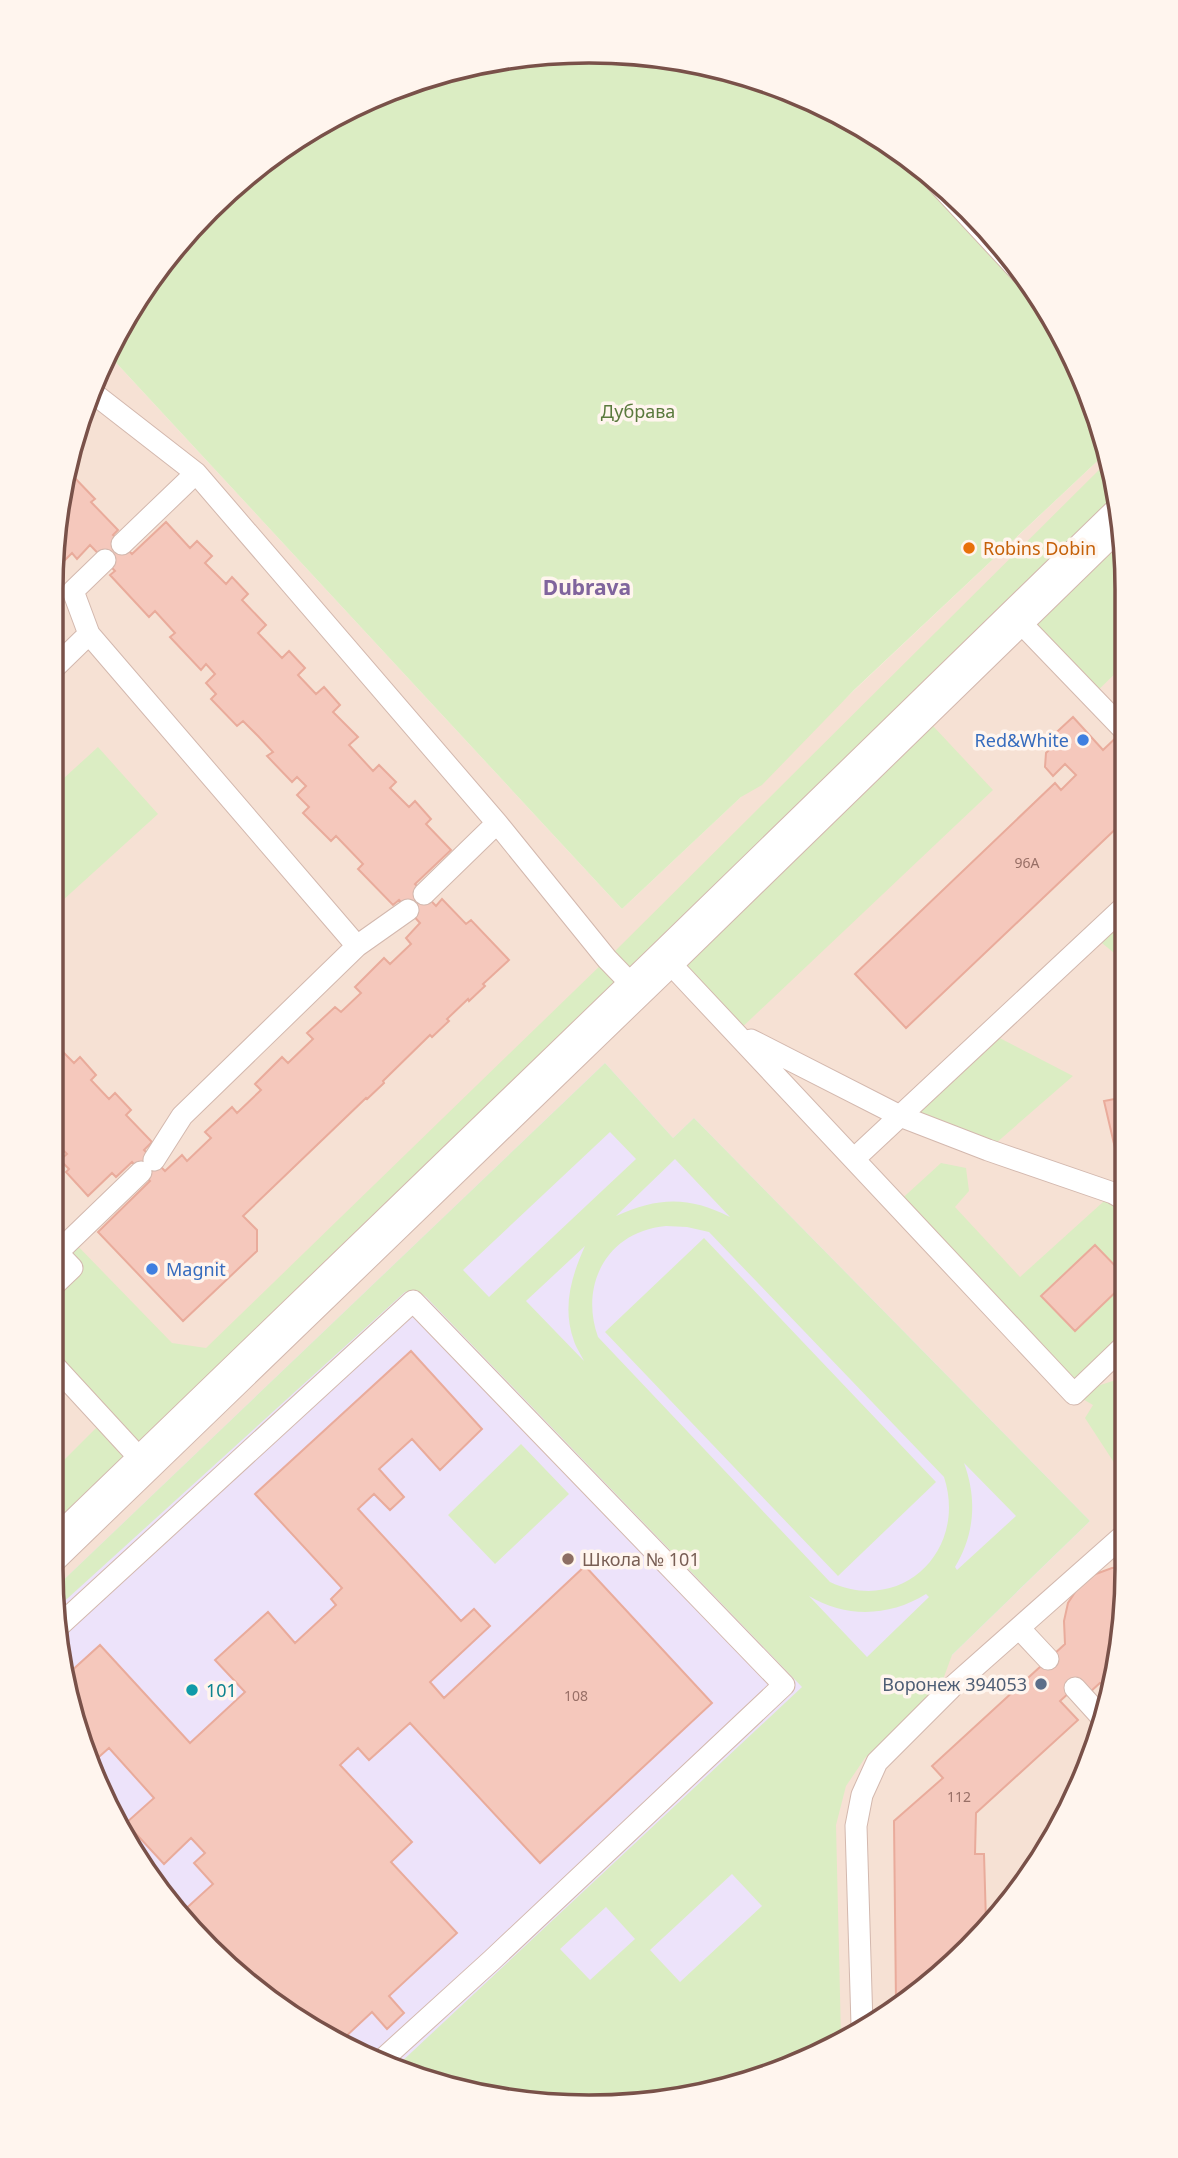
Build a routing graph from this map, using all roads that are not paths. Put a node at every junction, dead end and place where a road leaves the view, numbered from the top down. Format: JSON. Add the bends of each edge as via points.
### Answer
{"nodes":[{"id":1,"x":99,"y":398,"type":"edge"},
{"id":2,"x":197,"y":473,"type":"junction"},
{"id":3,"x":1111,"y":526,"type":"edge"},
{"id":4,"x":122,"y":544,"type":"dead end"},
{"id":5,"x":105,"y":560,"type":"dead end"},
{"id":6,"x":1017,"y":619,"type":"junction"},
{"id":7,"x":89,"y":634,"type":"junction"},
{"id":8,"x":63,"y":659,"type":"edge"},
{"id":9,"x":1115,"y":721,"type":"edge"},
{"id":10,"x":497,"y":824,"type":"junction"},
{"id":11,"x":425,"y":894,"type":"dead end"},
{"id":12,"x":408,"y":910,"type":"dead end"},
{"id":13,"x":1115,"y":915,"type":"edge"},
{"id":14,"x":357,"y":946,"type":"junction"},
{"id":15,"x":666,"y":959,"type":"junction"},
{"id":16,"x":636,"y":989,"type":"junction"},
{"id":17,"x":736,"y":1033,"type":"junction"},
{"id":18,"x":900,"y":1116,"type":"junction"},
{"id":19,"x":854,"y":1159,"type":"junction"},
{"id":20,"x":1115,"y":1195,"type":"edge"},
{"id":21,"x":63,"y":1242,"type":"edge"},
{"id":22,"x":63,"y":1259,"type":"edge"},
{"id":23,"x":63,"y":1277,"type":"edge"},
{"id":24,"x":1115,"y":1355,"type":"edge"},
{"id":25,"x":63,"y":1375,"type":"edge"},
{"id":26,"x":144,"y":1463,"type":"junction"},
{"id":27,"x":63,"y":1541,"type":"edge"},
{"id":28,"x":1115,"y":1543,"type":"edge"},
{"id":29,"x":66,"y":1620,"type":"edge"},
{"id":30,"x":1019,"y":1628,"type":"junction"},
{"id":31,"x":1048,"y":1659,"type":"dead end"},
{"id":32,"x":1075,"y":1688,"type":"dead end"},
{"id":33,"x":1095,"y":1710,"type":"edge"},
{"id":34,"x":862,"y":2019,"type":"edge"},
{"id":35,"x":388,"y":2055,"type":"edge"}],
"edges":[{"from":1,"to":2,"type":"lane"},
{"from":2,"to":4,"type":"lane"},
{"from":2,"to":10,"type":"lane"},
{"from":3,"to":6,"type":"street"},
{"from":5,"to":7,"type":"lane","via":[[73,591]]},
{"from":6,"to":9,"type":"lane"},
{"from":6,"to":15,"type":"street"},
{"from":7,"to":8,"type":"lane"},
{"from":7,"to":14,"type":"lane"},
{"from":10,"to":11,"type":"lane"},
{"from":10,"to":16,"type":"lane"},
{"from":12,"to":14,"type":"lane"},
{"from":13,"to":18,"type":"lane"},
{"from":14,"to":21,"type":"lane","via":[[182,1116],[147,1166]]},
{"from":15,"to":16,"type":"street"},
{"from":15,"to":17,"type":"lane"},
{"from":16,"to":26,"type":"street"},
{"from":17,"to":18,"type":"lane"},
{"from":17,"to":19,"type":"lane"},
{"from":18,"to":19,"type":"lane"},
{"from":18,"to":20,"type":"lane"},
{"from":19,"to":24,"type":"lane","via":[[1074,1394]]},
{"from":22,"to":23,"type":"lane","via":[[72,1268]]},
{"from":25,"to":26,"type":"lane"},
{"from":26,"to":27,"type":"street"},
{"from":28,"to":30,"type":"lane"},
{"from":29,"to":35,"type":"lane","via":[[413,1301],[784,1685]]},
{"from":30,"to":31,"type":"lane"},
{"from":30,"to":34,"type":"lane","via":[[877,1762],[862,1795],[856,1826]]},
{"from":32,"to":33,"type":"lane"}]}
